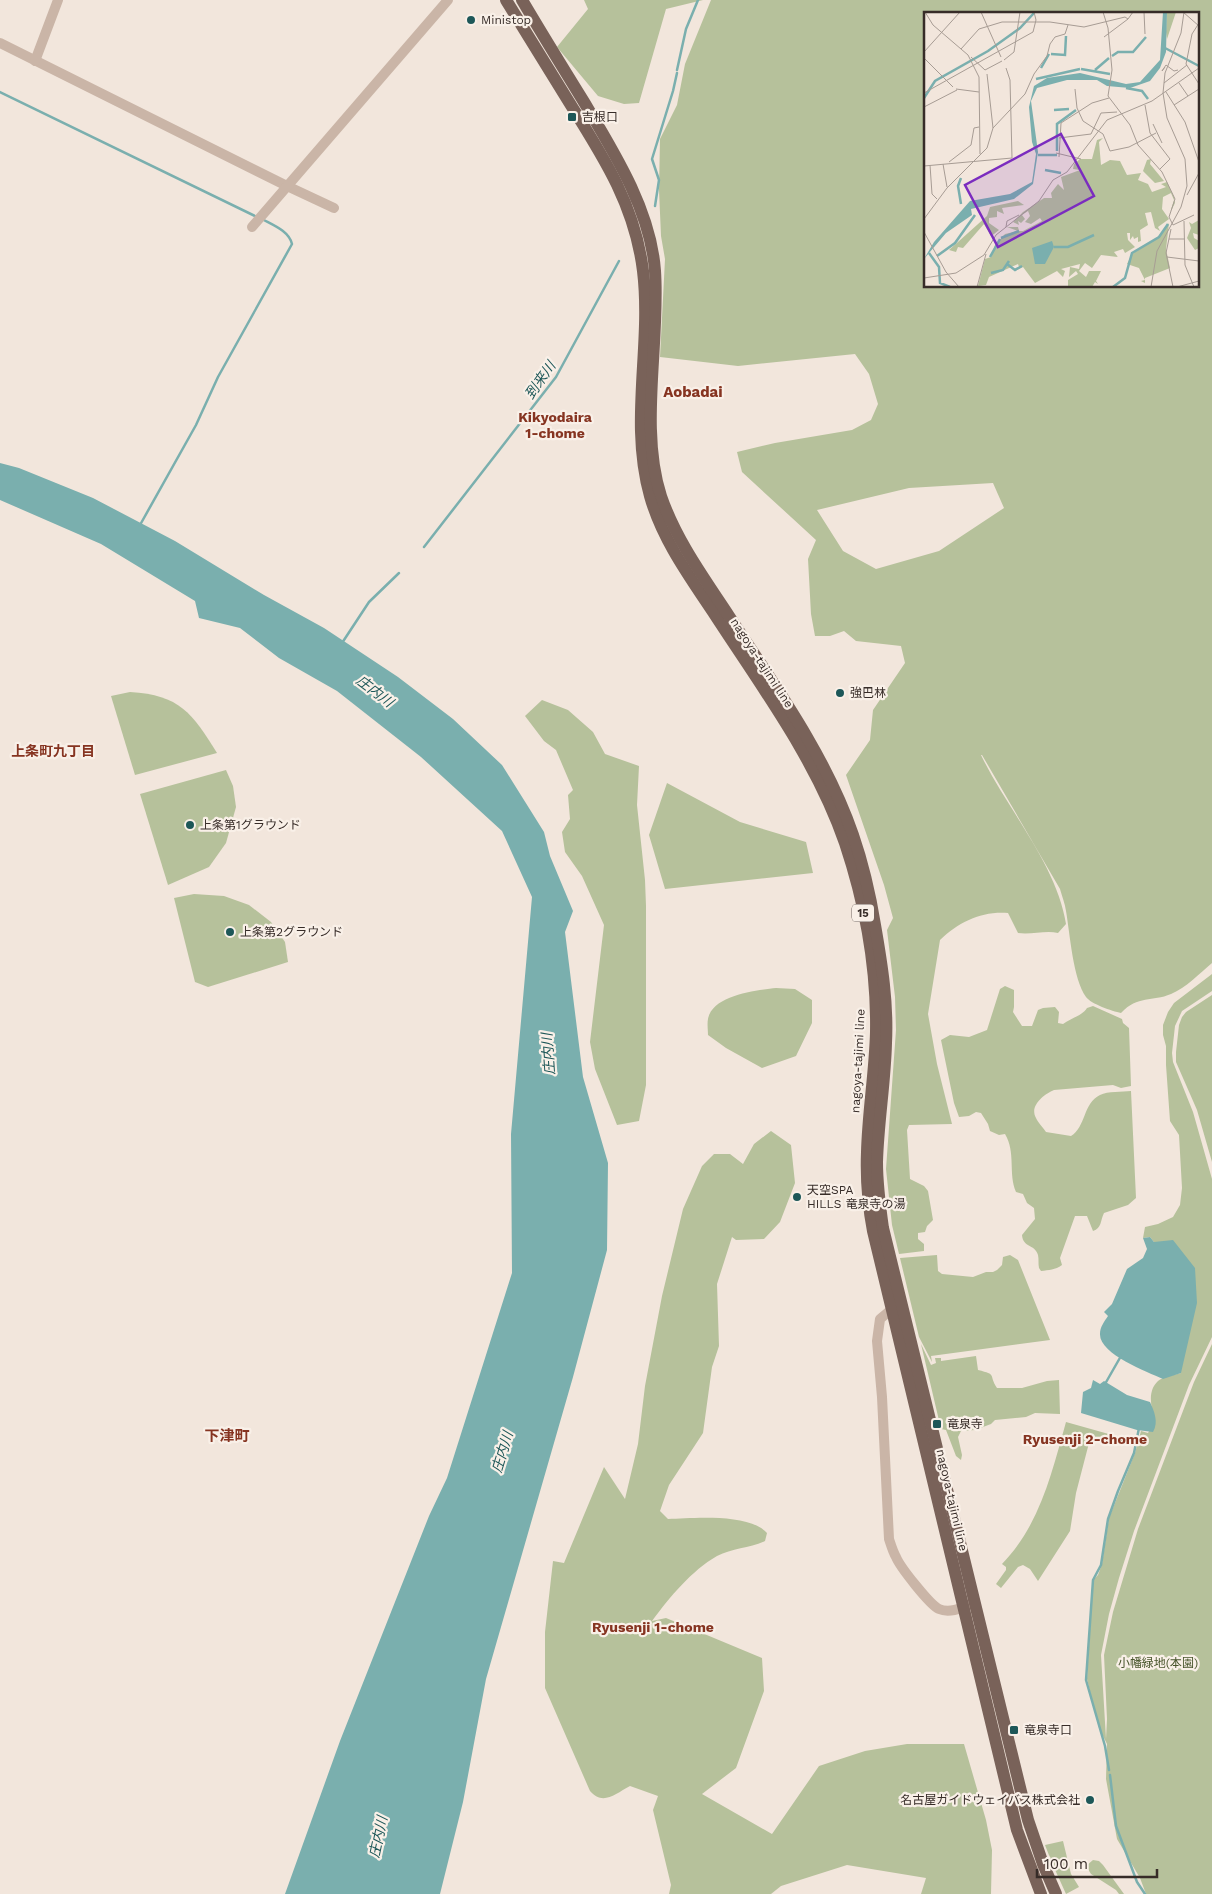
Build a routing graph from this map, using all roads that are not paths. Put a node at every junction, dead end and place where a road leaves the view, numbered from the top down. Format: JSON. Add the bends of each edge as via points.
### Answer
{"nodes":[{"id":1,"x":58,"y":0,"type":"edge"},
{"id":2,"x":448,"y":0,"type":"edge"},
{"id":3,"x":506,"y":0,"type":"edge"},
{"id":4,"x":522,"y":0,"type":"edge"},
{"id":5,"x":0,"y":43,"type":"edge"},
{"id":6,"x":35,"y":60,"type":"junction"},
{"id":7,"x":287,"y":186,"type":"junction"},
{"id":8,"x":334,"y":208,"type":"dead end"},
{"id":9,"x":257,"y":221,"type":"dead end"},
{"id":10,"x":892,"y":1309,"type":"junction"},
{"id":11,"x":974,"y":1602,"type":"junction"},
{"id":12,"x":962,"y":1608,"type":"junction"},
{"id":13,"x":1041,"y":1894,"type":"edge"},
{"id":14,"x":1056,"y":1894,"type":"edge"}],
"edges":[{"from":1,"to":6,"type":"street"},
{"from":2,"to":7,"type":"street"},
{"from":3,"to":10,"type":"main road","name":"nagoya-tajimi line","number":"15","via":[[607,162],[637,241],[645,294],[641,450],[650,496],[661,526],[682,565],[800,746],[828,800],[857,883],[872,957],[876,1015],[866,1154],[867,1191]]},
{"from":4,"to":11,"type":"main road","name":"nagoya-tajimi line","number":"15","via":[[624,169],[649,238],[655,269],[656,318],[652,448],[660,494],[675,530],[697,568],[812,746],[846,817],[867,880],[886,996],[885,1063],[877,1163],[882,1221]]},
{"from":5,"to":6,"type":"street"},
{"from":6,"to":7,"type":"street"},
{"from":7,"to":8,"type":"street"},
{"from":7,"to":9,"type":"street"},
{"from":10,"to":12,"type":"main road","name":"nagoya-tajimi line","number":"15"},
{"from":10,"to":12,"type":"street","via":[[880,1319],[877,1340],[889,1539],[904,1570],[938,1609]]},
{"from":11,"to":12,"type":"street"},
{"from":11,"to":14,"type":"main road","name":"nagoya-tajimi line","number":"15","via":[[1028,1820]]},
{"from":12,"to":13,"type":"main road","name":"nagoya-tajimi line","number":"15","via":[[1017,1830]]}]}
